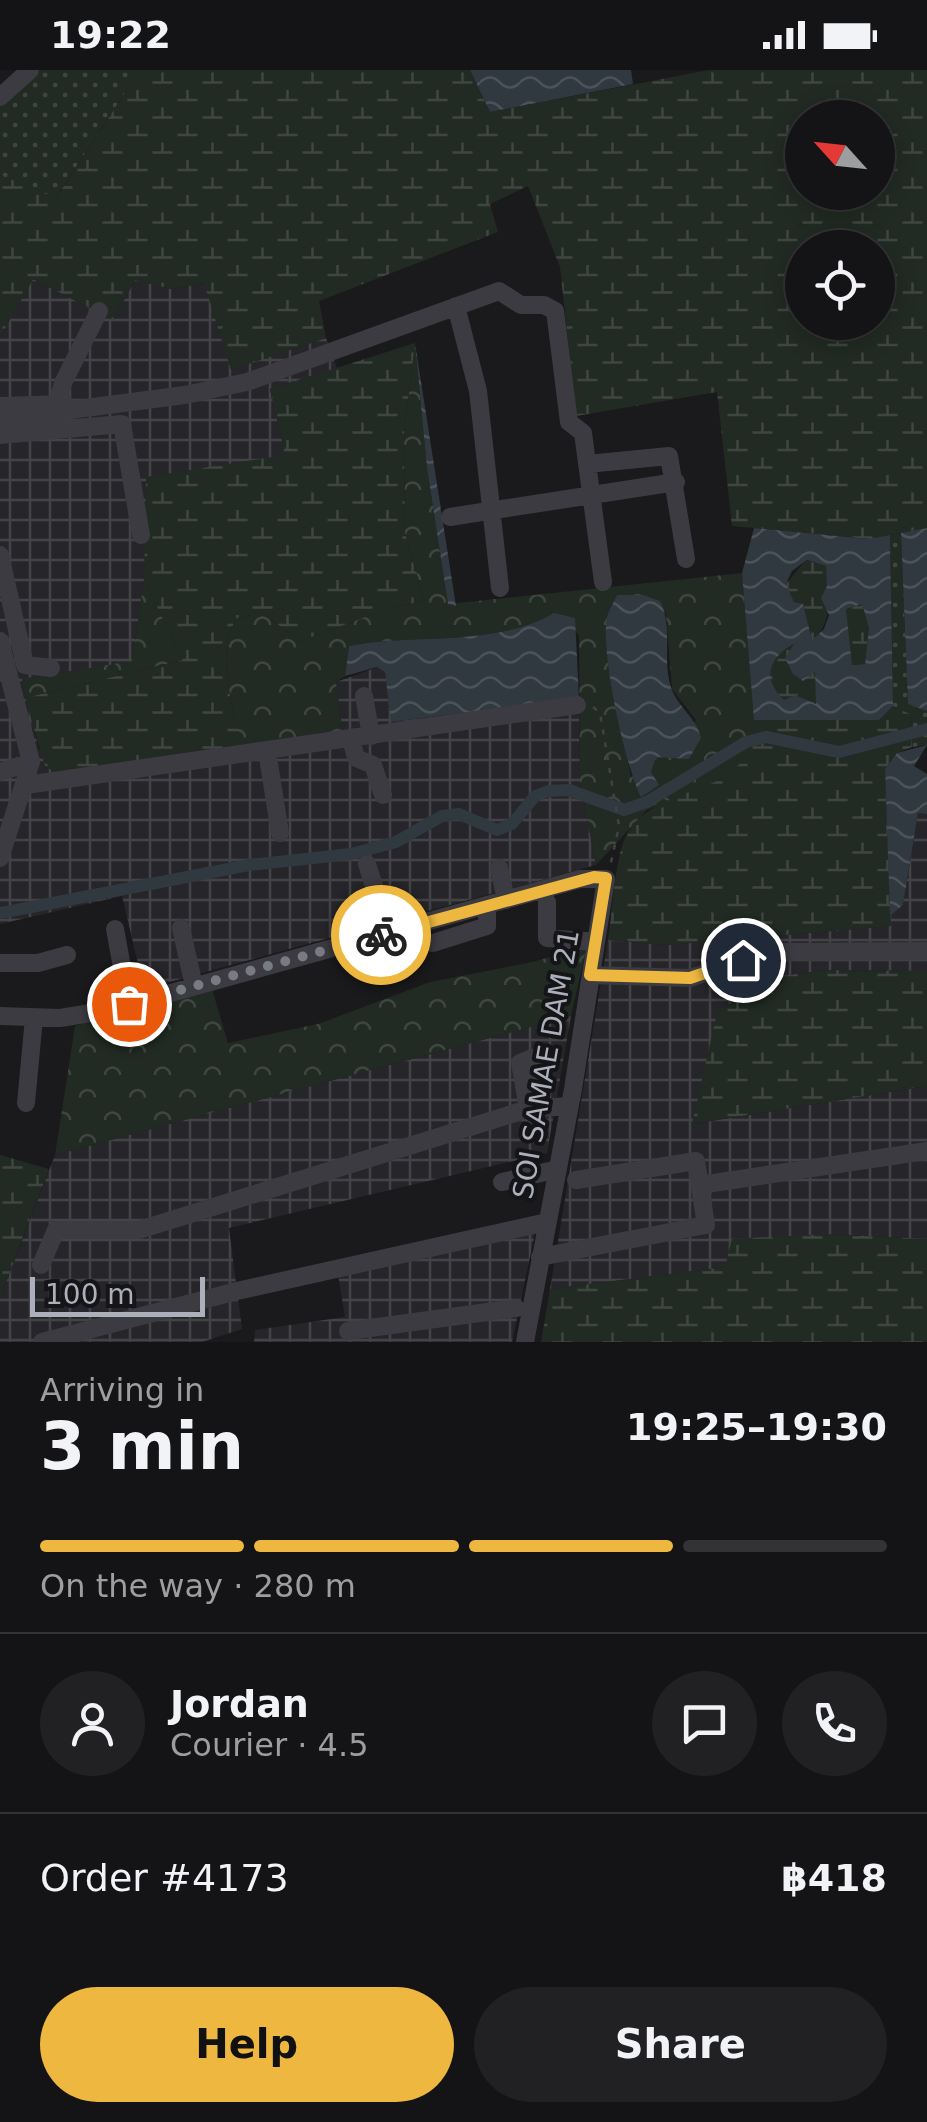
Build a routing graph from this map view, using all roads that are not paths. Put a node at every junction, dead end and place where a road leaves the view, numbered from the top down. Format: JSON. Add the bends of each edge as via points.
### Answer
{"nodes":[{"id":1,"x":30,"y":70,"type":"edge"},
{"id":2,"x":0,"y":97,"type":"edge"},
{"id":3,"x":456,"y":306,"type":"junction"},
{"id":4,"x":99,"y":311,"type":"dead end"},
{"id":5,"x":0,"y":406,"type":"edge"},
{"id":6,"x":54,"y":407,"type":"junction"},
{"id":7,"x":0,"y":419,"type":"edge"},
{"id":8,"x":0,"y":435,"type":"edge"},
{"id":9,"x":587,"y":464,"type":"junction"},
{"id":10,"x":676,"y":482,"type":"junction"},
{"id":11,"x":592,"y":496,"type":"junction"},
{"id":12,"x":492,"y":509,"type":"junction"},
{"id":13,"x":450,"y":516,"type":"dead end"},
{"id":14,"x":141,"y":535,"type":"dead end"},
{"id":15,"x":0,"y":555,"type":"edge"},
{"id":16,"x":686,"y":559,"type":"dead end"},
{"id":17,"x":603,"y":582,"type":"dead end"},
{"id":18,"x":500,"y":588,"type":"dead end"},
{"id":19,"x":0,"y":641,"type":"edge"},
{"id":20,"x":52,"y":668,"type":"dead end"},
{"id":21,"x":364,"y":696,"type":"dead end"},
{"id":22,"x":577,"y":705,"type":"road end"},
{"id":23,"x":371,"y":736,"type":"junction"},
{"id":24,"x":351,"y":739,"type":"junction"},
{"id":25,"x":267,"y":751,"type":"junction"},
{"id":26,"x":30,"y":762,"type":"junction"},
{"id":27,"x":0,"y":772,"type":"edge"},
{"id":28,"x":26,"y":785,"type":"junction"},
{"id":29,"x":383,"y":795,"type":"dead end"},
{"id":30,"x":280,"y":833,"type":"dead end"},
{"id":31,"x":0,"y":858,"type":"edge"},
{"id":32,"x":367,"y":864,"type":"dead end"},
{"id":33,"x":499,"y":868,"type":"dead end"},
{"id":34,"x":506,"y":900,"type":"junction"},
{"id":35,"x":547,"y":902,"type":"dead end"},
{"id":36,"x":486,"y":906,"type":"junction"},
{"id":37,"x":180,"y":928,"type":"dead end"},
{"id":38,"x":115,"y":930,"type":"dead end"},
{"id":39,"x":389,"y":933,"type":"junction"},
{"id":40,"x":433,"y":942,"type":"dead end"},
{"id":41,"x":596,"y":942,"type":"junction"},
{"id":42,"x":927,"y":950,"type":"edge"},
{"id":43,"x":66,"y":956,"type":"dead end"},
{"id":44,"x":0,"y":963,"type":"edge"},
{"id":45,"x":590,"y":975,"type":"junction"},
{"id":46,"x":194,"y":986,"type":"junction"},
{"id":47,"x":129,"y":1004,"type":"junction"},
{"id":48,"x":0,"y":1016,"type":"edge"},
{"id":49,"x":34,"y":1018,"type":"junction"},
{"id":50,"x":26,"y":1103,"type":"dead end"},
{"id":51,"x":570,"y":1106,"type":"junction"},
{"id":52,"x":927,"y":1151,"type":"edge"},
{"id":53,"x":558,"y":1169,"type":"junction"},
{"id":54,"x":576,"y":1180,"type":"dead end"},
{"id":55,"x":502,"y":1182,"type":"dead end"},
{"id":56,"x":700,"y":1186,"type":"junction"},
{"id":57,"x":547,"y":1222,"type":"junction"},
{"id":58,"x":540,"y":1257,"type":"junction"},
{"id":59,"x":42,"y":1265,"type":"dead end"},
{"id":60,"x":524,"y":1307,"type":"junction"},
{"id":61,"x":348,"y":1331,"type":"dead end"},
{"id":62,"x":42,"y":1342,"type":"edge"},
{"id":63,"x":524,"y":1342,"type":"edge"}],
"edges":[{"from":1,"to":2,"type":"street"},
{"from":3,"to":6,"type":"street","via":[[248,382]]},
{"from":3,"to":9,"type":"street","via":[[499,291],[521,305],[552,307],[569,422],[583,433]]},
{"from":3,"to":12,"type":"street","via":[[478,390]]},
{"from":4,"to":6,"type":"street"},
{"from":5,"to":6,"type":"street"},
{"from":6,"to":7,"type":"street"},
{"from":8,"to":14,"type":"street","via":[[122,424]]},
{"from":9,"to":10,"type":"street","via":[[664,454]]},
{"from":9,"to":11,"type":"street"},
{"from":10,"to":11,"type":"street"},
{"from":10,"to":16,"type":"street"},
{"from":11,"to":12,"type":"street"},
{"from":11,"to":17,"type":"street"},
{"from":12,"to":13,"type":"street"},
{"from":12,"to":18,"type":"street"},
{"from":15,"to":20,"type":"street","via":[[25,665]]},
{"from":19,"to":26,"type":"street"},
{"from":21,"to":23,"type":"street"},
{"from":22,"to":23,"type":"street"},
{"from":23,"to":24,"type":"street"},
{"from":24,"to":25,"type":"street"},
{"from":24,"to":29,"type":"street","via":[[356,758],[373,765]]},
{"from":25,"to":28,"type":"street"},
{"from":25,"to":30,"type":"street"},
{"from":26,"to":27,"type":"street"},
{"from":26,"to":28,"type":"street"},
{"from":28,"to":31,"type":"street"},
{"from":32,"to":39,"type":"street"},
{"from":33,"to":34,"type":"street"},
{"from":34,"to":36,"type":"street","name":"SOI SAMAE DAM 21"},
{"from":34,"to":41,"type":"street","name":"SOI SAMAE DAM 21","via":[[606,878]]},
{"from":35,"to":41,"type":"street","via":[[547,938]]},
{"from":36,"to":39,"type":"street","name":"SOI SAMAE DAM 21"},
{"from":36,"to":40,"type":"street","via":[[487,926]]},
{"from":37,"to":46,"type":"street"},
{"from":38,"to":47,"type":"street"},
{"from":39,"to":46,"type":"street","name":"SOI SAMAE DAM 21"},
{"from":41,"to":45,"type":"street","name":"SOI SAMAE DAM 21"},
{"from":42,"to":45,"type":"street","via":[[770,952],[690,978]]},
{"from":43,"to":44,"type":"street"},
{"from":45,"to":51,"type":"street","name":"SOI SAMAE DAM 21"},
{"from":46,"to":47,"type":"street","name":"SOI SAMAE DAM 21"},
{"from":47,"to":49,"type":"street","name":"SOI SAMAE DAM 21"},
{"from":48,"to":49,"type":"street","name":"SOI SAMAE DAM 21"},
{"from":49,"to":50,"type":"street"},
{"from":51,"to":53,"type":"street","name":"SOI SAMAE DAM 21"},
{"from":51,"to":59,"type":"street","via":[[535,1108],[132,1232],[55,1231]]},
{"from":52,"to":56,"type":"street"},
{"from":53,"to":55,"type":"street"},
{"from":53,"to":57,"type":"street","name":"SOI SAMAE DAM 21"},
{"from":54,"to":56,"type":"street","via":[[695,1160]]},
{"from":56,"to":58,"type":"street","via":[[704,1228]]},
{"from":57,"to":58,"type":"street","name":"SOI SAMAE DAM 21"},
{"from":57,"to":62,"type":"street"},
{"from":58,"to":60,"type":"street","name":"SOI SAMAE DAM 21"},
{"from":60,"to":61,"type":"street"},
{"from":60,"to":63,"type":"street","name":"SOI SAMAE DAM 21"}]}
